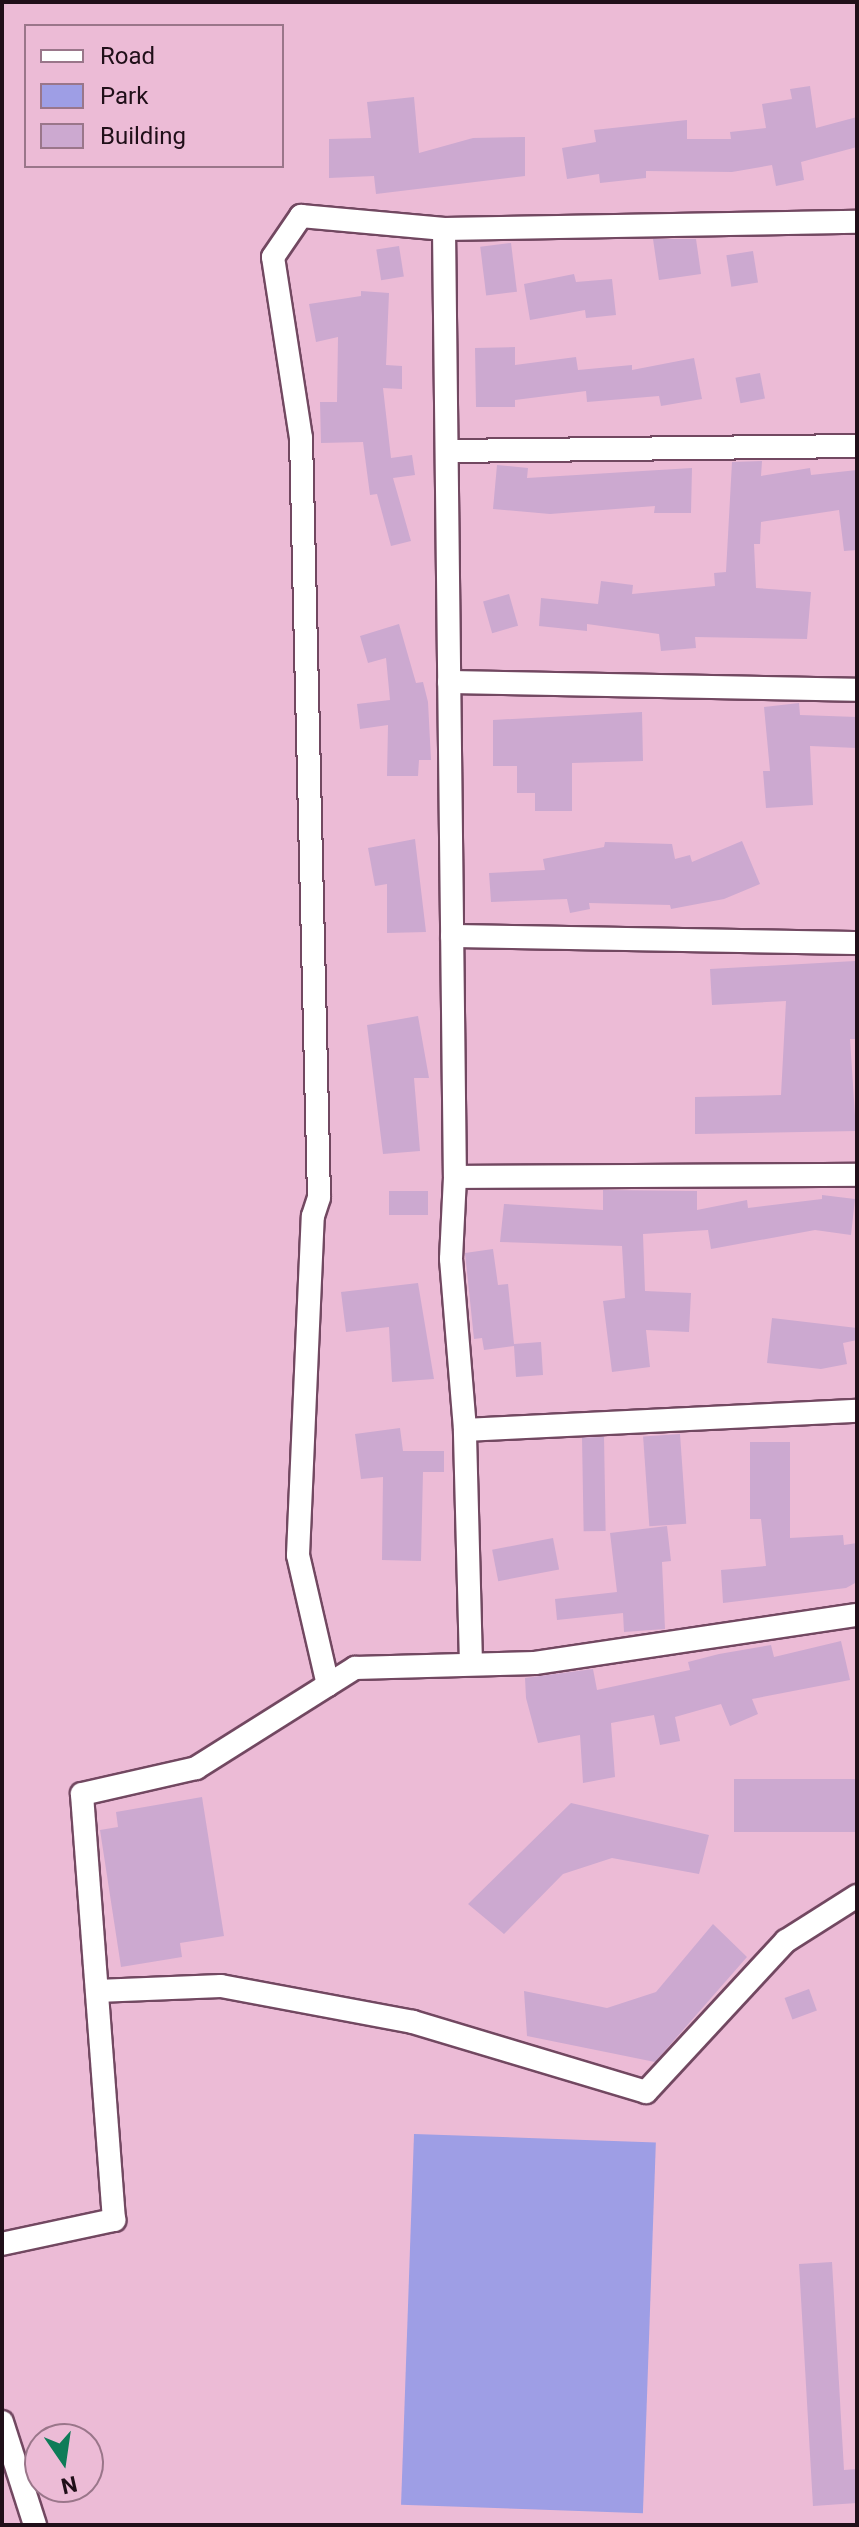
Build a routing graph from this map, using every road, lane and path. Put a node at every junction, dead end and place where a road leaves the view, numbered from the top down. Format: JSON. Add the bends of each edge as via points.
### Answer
{"nodes":[{"id":1,"x":857,"y":222,"type":"edge"},
{"id":2,"x":444,"y":229,"type":"junction"},
{"id":3,"x":857,"y":446,"type":"edge"},
{"id":4,"x":448,"y":451,"type":"junction"},
{"id":5,"x":449,"y":682,"type":"junction"},
{"id":6,"x":857,"y":690,"type":"edge"},
{"id":7,"x":452,"y":936,"type":"junction"},
{"id":8,"x":857,"y":943,"type":"edge"},
{"id":9,"x":857,"y":1175,"type":"edge"},
{"id":10,"x":455,"y":1177,"type":"junction"},
{"id":11,"x":857,"y":1411,"type":"edge"},
{"id":12,"x":465,"y":1430,"type":"junction"},
{"id":13,"x":857,"y":1615,"type":"edge"},
{"id":14,"x":471,"y":1664,"type":"junction"},
{"id":15,"x":328,"y":1685,"type":"junction"},
{"id":16,"x":857,"y":1896,"type":"edge"},
{"id":17,"x":97,"y":1991,"type":"junction"},
{"id":18,"x":2,"y":2244,"type":"edge"},
{"id":19,"x":2,"y":2422,"type":"edge"},
{"id":20,"x":35,"y":2525,"type":"edge"}],
"edges":[{"from":1,"to":2,"type":"street"},
{"from":2,"to":4,"type":"street"},
{"from":2,"to":15,"type":"street","via":[[301,216],[273,257],[301,438],[319,1197],[313,1216],[298,1555]]},
{"from":3,"to":4,"type":"street"},
{"from":4,"to":5,"type":"street"},
{"from":5,"to":6,"type":"street"},
{"from":5,"to":7,"type":"street"},
{"from":7,"to":8,"type":"street"},
{"from":7,"to":10,"type":"street"},
{"from":9,"to":10,"type":"street"},
{"from":10,"to":12,"type":"street","via":[[451,1259]]},
{"from":11,"to":12,"type":"street"},
{"from":12,"to":14,"type":"street"},
{"from":13,"to":14,"type":"street","via":[[535,1663]]},
{"from":14,"to":15,"type":"street","via":[[355,1668]]},
{"from":15,"to":17,"type":"street","via":[[196,1768],[82,1794]]},
{"from":16,"to":17,"type":"street","via":[[786,1941],[646,2092],[413,2022],[250,1991],[221,1986]]},
{"from":17,"to":18,"type":"street","via":[[114,2220]]},
{"from":19,"to":20,"type":"street"}]}
